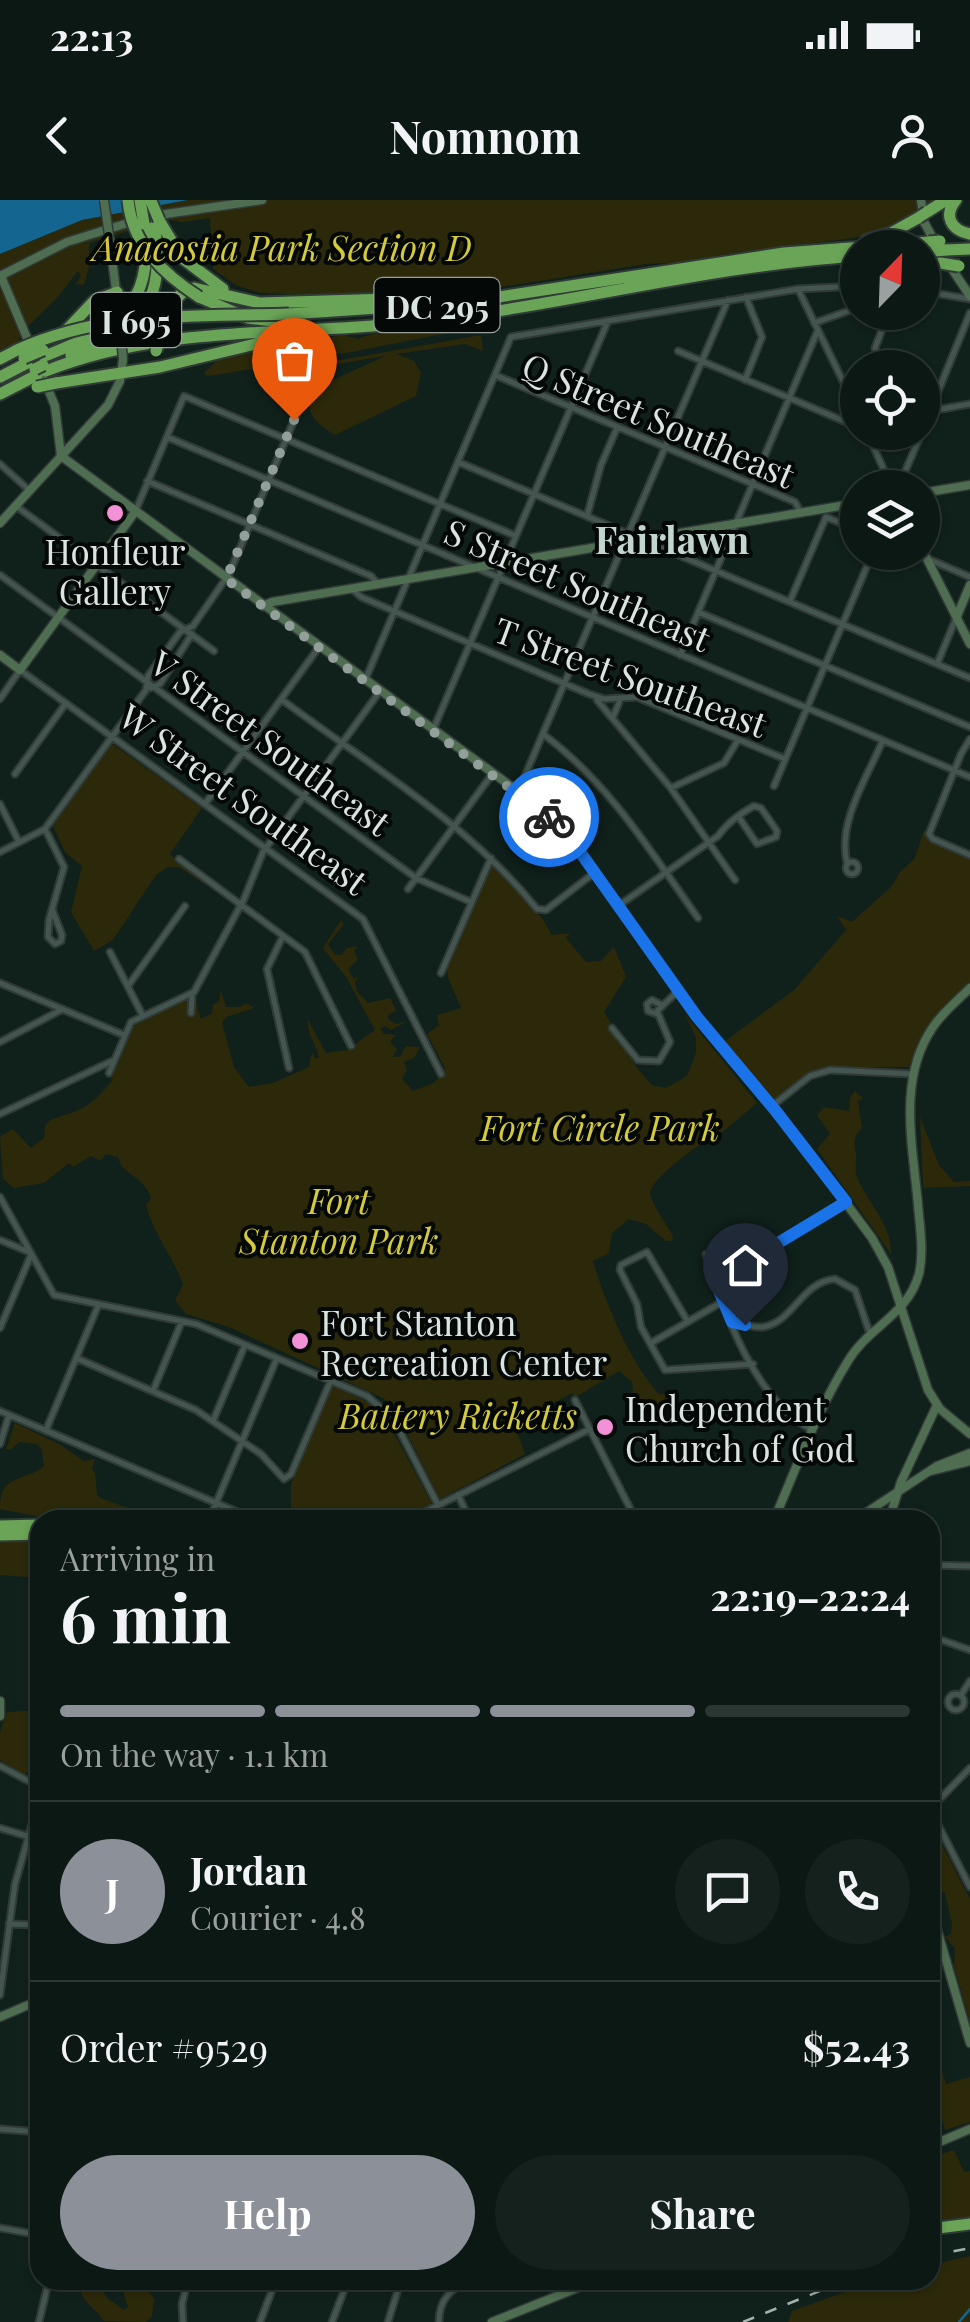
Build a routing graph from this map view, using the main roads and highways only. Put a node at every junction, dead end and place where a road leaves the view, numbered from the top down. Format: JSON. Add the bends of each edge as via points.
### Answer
{"nodes":[{"id":1,"x":104,"y":200,"type":"edge"},
{"id":2,"x":128,"y":200,"type":"edge"},
{"id":3,"x":140,"y":200,"type":"edge"},
{"id":4,"x":151,"y":200,"type":"edge"},
{"id":5,"x":262,"y":200,"type":"edge"},
{"id":6,"x":946,"y":200,"type":"edge"},
{"id":7,"x":956,"y":200,"type":"edge"},
{"id":8,"x":922,"y":210,"type":"edge"},
{"id":9,"x":152,"y":222,"type":"junction"},
{"id":10,"x":970,"y":237,"type":"edge"},
{"id":11,"x":940,"y":248,"type":"edge"},
{"id":12,"x":970,"y":249,"type":"edge"},
{"id":13,"x":816,"y":250,"type":"junction"},
{"id":14,"x":840,"y":250,"type":"edge"},
{"id":15,"x":940,"y":250,"type":"edge"},
{"id":16,"x":940,"y":253,"type":"edge"},
{"id":17,"x":840,"y":258,"type":"edge"},
{"id":18,"x":964,"y":267,"type":"edge"},
{"id":19,"x":0,"y":276,"type":"edge"},
{"id":20,"x":117,"y":292,"type":"junction"},
{"id":21,"x":970,"y":297,"type":"edge"},
{"id":22,"x":548,"y":302,"type":"junction"},
{"id":23,"x":284,"y":309,"type":"junction"},
{"id":24,"x":345,"y":329,"type":"junction"},
{"id":25,"x":0,"y":359,"type":"edge"},
{"id":26,"x":35,"y":364,"type":"junction"},
{"id":27,"x":121,"y":372,"type":"junction"},
{"id":28,"x":0,"y":375,"type":"edge"},
{"id":29,"x":0,"y":394,"type":"edge"},
{"id":30,"x":60,"y":456,"type":"junction"},
{"id":31,"x":970,"y":485,"type":"edge"},
{"id":32,"x":940,"y":490,"type":"edge"},
{"id":33,"x":840,"y":508,"type":"edge"},
{"id":34,"x":135,"y":512,"type":"junction"},
{"id":35,"x":0,"y":523,"type":"edge"},
{"id":36,"x":933,"y":570,"type":"edge"},
{"id":37,"x":970,"y":581,"type":"edge"},
{"id":38,"x":264,"y":606,"type":"junction"},
{"id":39,"x":957,"y":616,"type":"junction"},
{"id":40,"x":970,"y":644,"type":"edge"},
{"id":41,"x":0,"y":655,"type":"edge"},
{"id":42,"x":970,"y":988,"type":"edge"},
{"id":43,"x":901,"y":1309,"type":"junction"},
{"id":44,"x":937,"y":1405,"type":"junction"},
{"id":45,"x":970,"y":1434,"type":"edge"},
{"id":46,"x":970,"y":1457,"type":"edge"},
{"id":47,"x":897,"y":1493,"type":"junction"},
{"id":48,"x":778,"y":1510,"type":"edge"},
{"id":49,"x":871,"y":1510,"type":"edge"},
{"id":50,"x":893,"y":1510,"type":"edge"},
{"id":51,"x":0,"y":1526,"type":"edge"},
{"id":52,"x":30,"y":1526,"type":"edge"},
{"id":53,"x":30,"y":1534,"type":"edge"},
{"id":54,"x":0,"y":1535,"type":"edge"},
{"id":55,"x":0,"y":1701,"type":"edge"},
{"id":56,"x":0,"y":1716,"type":"edge"},
{"id":57,"x":940,"y":1939,"type":"edge"},
{"id":58,"x":30,"y":2004,"type":"edge"},
{"id":59,"x":0,"y":2017,"type":"edge"},
{"id":60,"x":970,"y":2042,"type":"edge"},
{"id":61,"x":970,"y":2129,"type":"edge"},
{"id":62,"x":940,"y":2142,"type":"edge"},
{"id":63,"x":970,"y":2224,"type":"edge"},
{"id":64,"x":940,"y":2231,"type":"edge"},
{"id":65,"x":970,"y":2232,"type":"edge"},
{"id":66,"x":940,"y":2233,"type":"edge"},
{"id":67,"x":572,"y":2290,"type":"edge"},
{"id":68,"x":492,"y":2322,"type":"edge"}],
"edges":[{"from":1,"to":20,"type":"main road","bridge":true},
{"from":2,"to":22,"type":"highway","bridge":true,"via":[[144,246],[170,276],[198,297],[254,320],[299,325]]},
{"from":3,"to":9,"type":"highway","number":"I 695","bridge":true},
{"from":4,"to":9,"type":"highway","bridge":true},
{"from":5,"to":19,"type":"main road","via":[[138,220],[66,242]]},
{"from":6,"to":8,"type":"highway"},
{"from":7,"to":10,"type":"highway","via":[[950,221]]},
{"from":8,"to":13,"type":"highway","via":[[883,236]]},
{"from":8,"to":21,"type":"main road"},
{"from":9,"to":23,"type":"highway","via":[[209,280]]},
{"from":9,"to":26,"type":"highway","number":"I 695","via":[[146,268],[129,308],[106,330]]},
{"from":10,"to":11,"type":"highway","number":"DC 295"},
{"from":12,"to":15,"type":"highway","number":"DC 295"},
{"from":13,"to":14,"type":"highway","number":"DC 295"},
{"from":13,"to":23,"type":"highway","number":"DC 295","via":[[434,305]]},
{"from":16,"to":18,"type":"highway","bridge":true},
{"from":17,"to":22,"type":"highway","number":"DC 295"},
{"from":19,"to":30,"type":"main road","via":[[55,406]]},
{"from":20,"to":26,"type":"highway","via":[[94,301]]},
{"from":20,"to":27,"type":"main road","bridge":true},
{"from":22,"to":24,"type":"highway","number":"DC 295"},
{"from":23,"to":26,"type":"highway","number":"DC 295","bridge":true,"via":[[125,318],[77,328]]},
{"from":23,"to":27,"type":"highway","bridge":true,"via":[[189,289],[172,302],[156,351]]},
{"from":24,"to":26,"type":"highway","number":"DC 295","via":[[152,343]]},
{"from":24,"to":27,"type":"highway"},
{"from":25,"to":26,"type":"highway","number":"DC 295"},
{"from":26,"to":27,"type":"highway","bridge":true,"via":[[56,384]]},
{"from":26,"to":28,"type":"highway"},
{"from":26,"to":29,"type":"highway","number":"DC 295"},
{"from":27,"to":30,"type":"main road","via":[[112,400]]},
{"from":30,"to":34,"type":"main road"},
{"from":30,"to":35,"type":"main road"},
{"from":31,"to":32,"type":"main road"},
{"from":33,"to":38,"type":"main road"},
{"from":34,"to":38,"type":"main road"},
{"from":34,"to":41,"type":"main road","name":"W Street Southeast","via":[[20,670]]},
{"from":36,"to":39,"type":"main road"},
{"from":37,"to":39,"type":"main road"},
{"from":38,"to":43,"type":"main road","via":[[562,830],[678,991],[846,1202],[882,1254]]},
{"from":39,"to":40,"type":"main road"},
{"from":42,"to":43,"type":"main road","via":[[933,1026],[913,1074],[921,1258]]},
{"from":43,"to":44,"type":"main road"},
{"from":43,"to":48,"type":"main road","via":[[848,1360]]},
{"from":44,"to":45,"type":"main road"},
{"from":44,"to":47,"type":"main road"},
{"from":46,"to":47,"type":"main road"},
{"from":47,"to":49,"type":"main road"},
{"from":47,"to":50,"type":"main road"},
{"from":51,"to":52,"type":"highway"},
{"from":53,"to":54,"type":"highway"},
{"from":55,"to":56,"type":"main road"},
{"from":57,"to":60,"type":"main road"},
{"from":58,"to":59,"type":"main road"},
{"from":61,"to":62,"type":"main road"},
{"from":63,"to":64,"type":"highway"},
{"from":65,"to":66,"type":"highway"},
{"from":67,"to":68,"type":"main road"}]}
